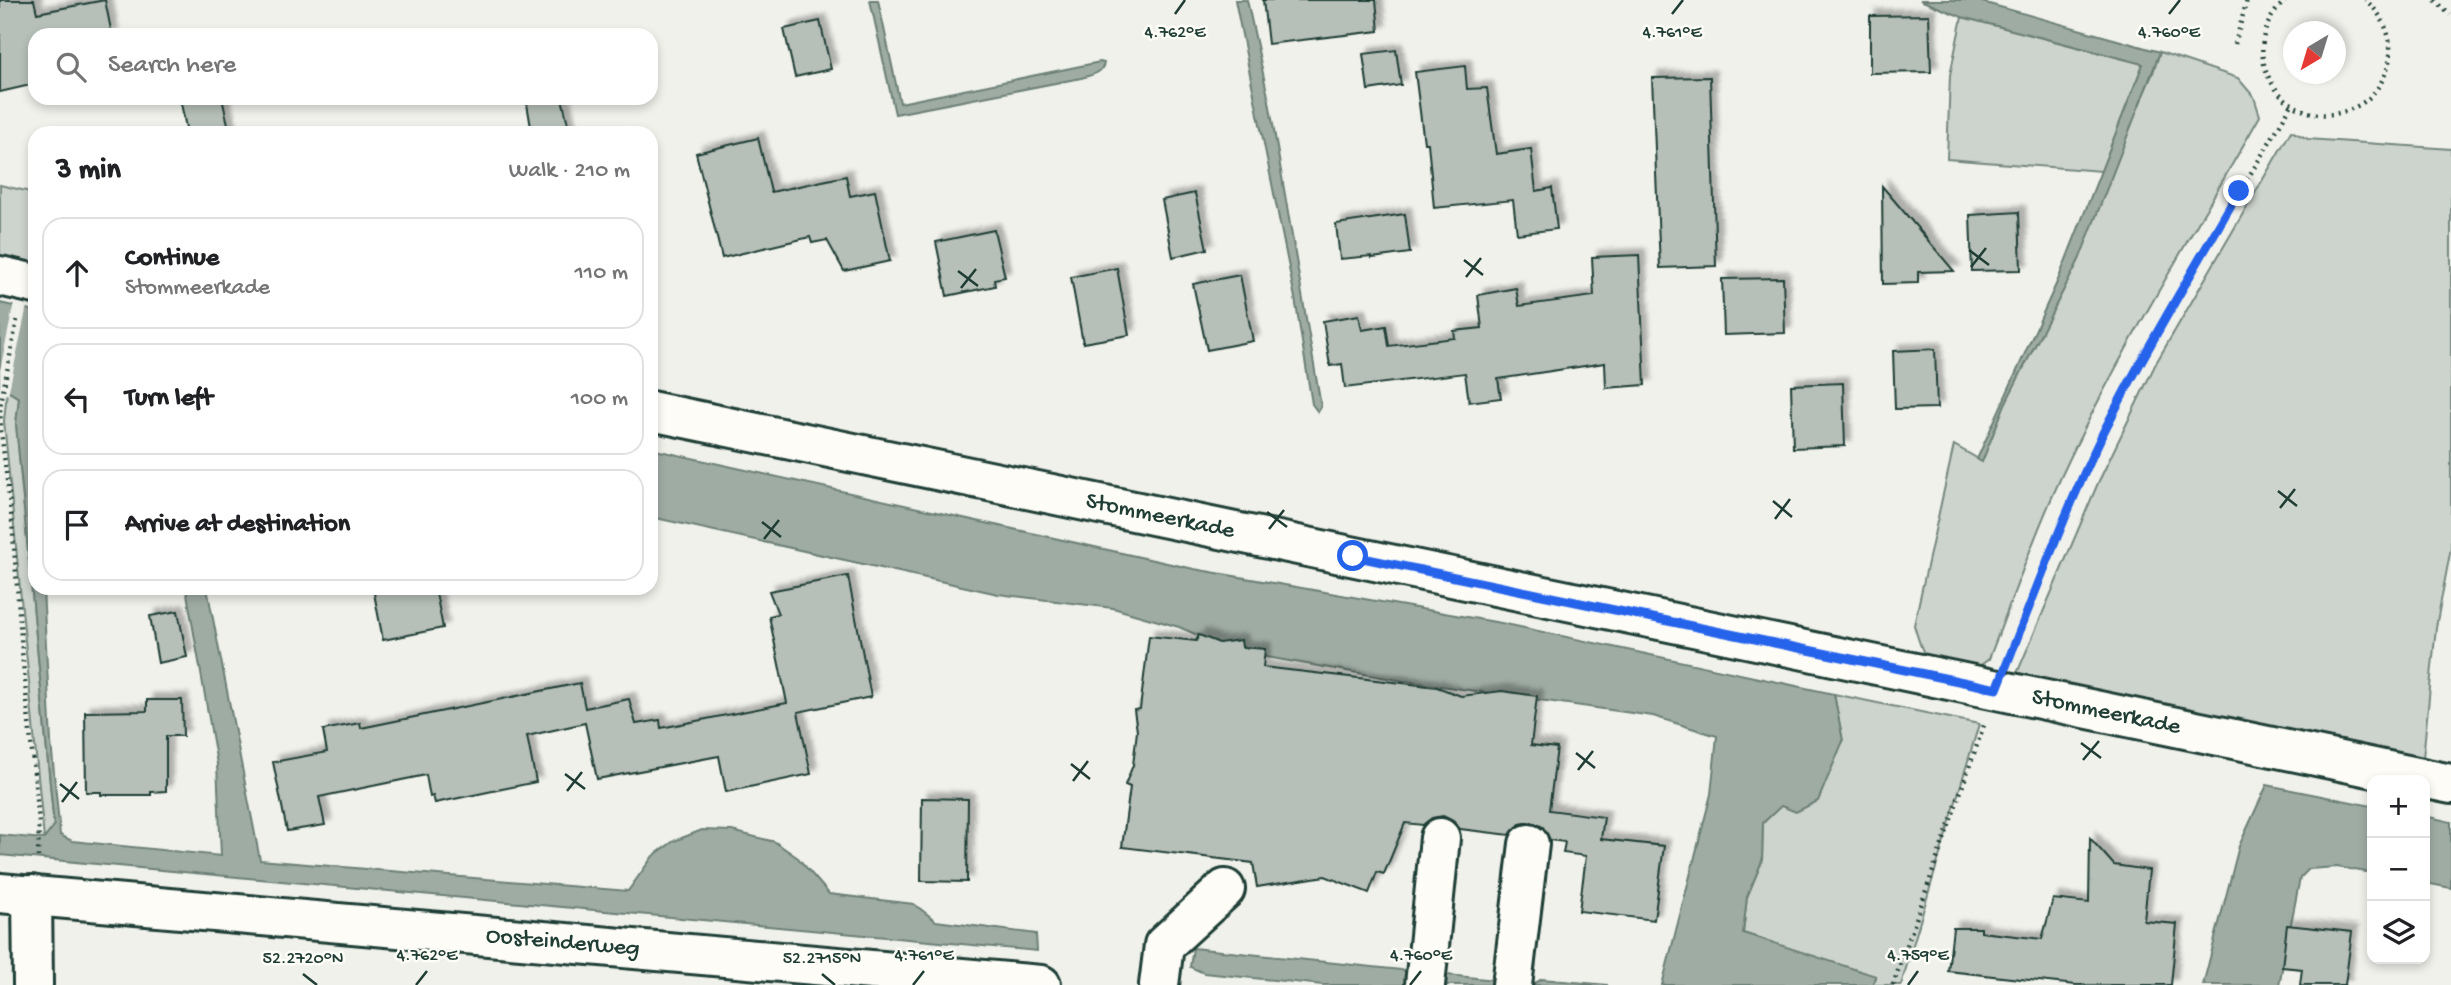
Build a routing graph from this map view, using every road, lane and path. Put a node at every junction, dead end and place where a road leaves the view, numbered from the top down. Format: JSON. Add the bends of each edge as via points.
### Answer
{"nodes":[{"id":1,"x":2247,"y":0,"type":"edge"},
{"id":2,"x":2286,"y":0,"type":"edge"},
{"id":3,"x":2365,"y":0,"type":"edge"},
{"id":4,"x":2376,"y":0,"type":"edge"},
{"id":5,"x":2435,"y":0,"type":"edge"},
{"id":6,"x":2371,"y":5,"type":"junction"},
{"id":7,"x":2450,"y":15,"type":"edge"},
{"id":8,"x":2235,"y":44,"type":"dead end"},
{"id":9,"x":2292,"y":104,"type":"junction"},
{"id":10,"x":18,"y":289,"type":"edge"},
{"id":11,"x":0,"y":407,"type":"edge"},
{"id":12,"x":658,"y":412,"type":"edge"},
{"id":13,"x":1997,"y":689,"type":"junction"},
{"id":14,"x":2451,"y":784,"type":"edge"},
{"id":15,"x":1440,"y":838,"type":"dead end"},
{"id":16,"x":1529,"y":844,"type":"dead end"},
{"id":17,"x":23,"y":884,"type":"edge"},
{"id":18,"x":1226,"y":889,"type":"dead end"},
{"id":19,"x":33,"y":985,"type":"edge"},
{"id":20,"x":1040,"y":985,"type":"edge"},
{"id":21,"x":1158,"y":985,"type":"edge"},
{"id":22,"x":1425,"y":985,"type":"edge"},
{"id":23,"x":1512,"y":985,"type":"edge"},
{"id":24,"x":1893,"y":985,"type":"edge"}],
"edges":[{"from":1,"to":8,"type":"path"},
{"from":2,"to":9,"type":"path","via":[[2266,27],[2262,52],[2267,77]]},
{"from":3,"to":6,"type":"path"},
{"from":4,"to":6,"type":"path"},
{"from":5,"to":7,"type":"path"},
{"from":6,"to":9,"type":"path","via":[[2384,22],[2390,43],[2386,71],[2373,93],[2341,113],[2316,113]]},
{"from":9,"to":13,"type":"path","via":[[2144,355],[2103,434]]},
{"from":10,"to":11,"type":"path"},
{"from":11,"to":17,"type":"path","via":[[39,835]]},
{"from":12,"to":13,"type":"street","name":"Stommeerkade"},
{"from":13,"to":14,"type":"street","name":"Stommeerkade"},
{"from":13,"to":24,"type":"path"},
{"from":15,"to":22,"type":"street"},
{"from":16,"to":23,"type":"street"},
{"from":17,"to":19,"type":"street"},
{"from":17,"to":20,"type":"street","name":"Oosteinderweg"},
{"from":18,"to":21,"type":"street","via":[[1164,945]]}]}
